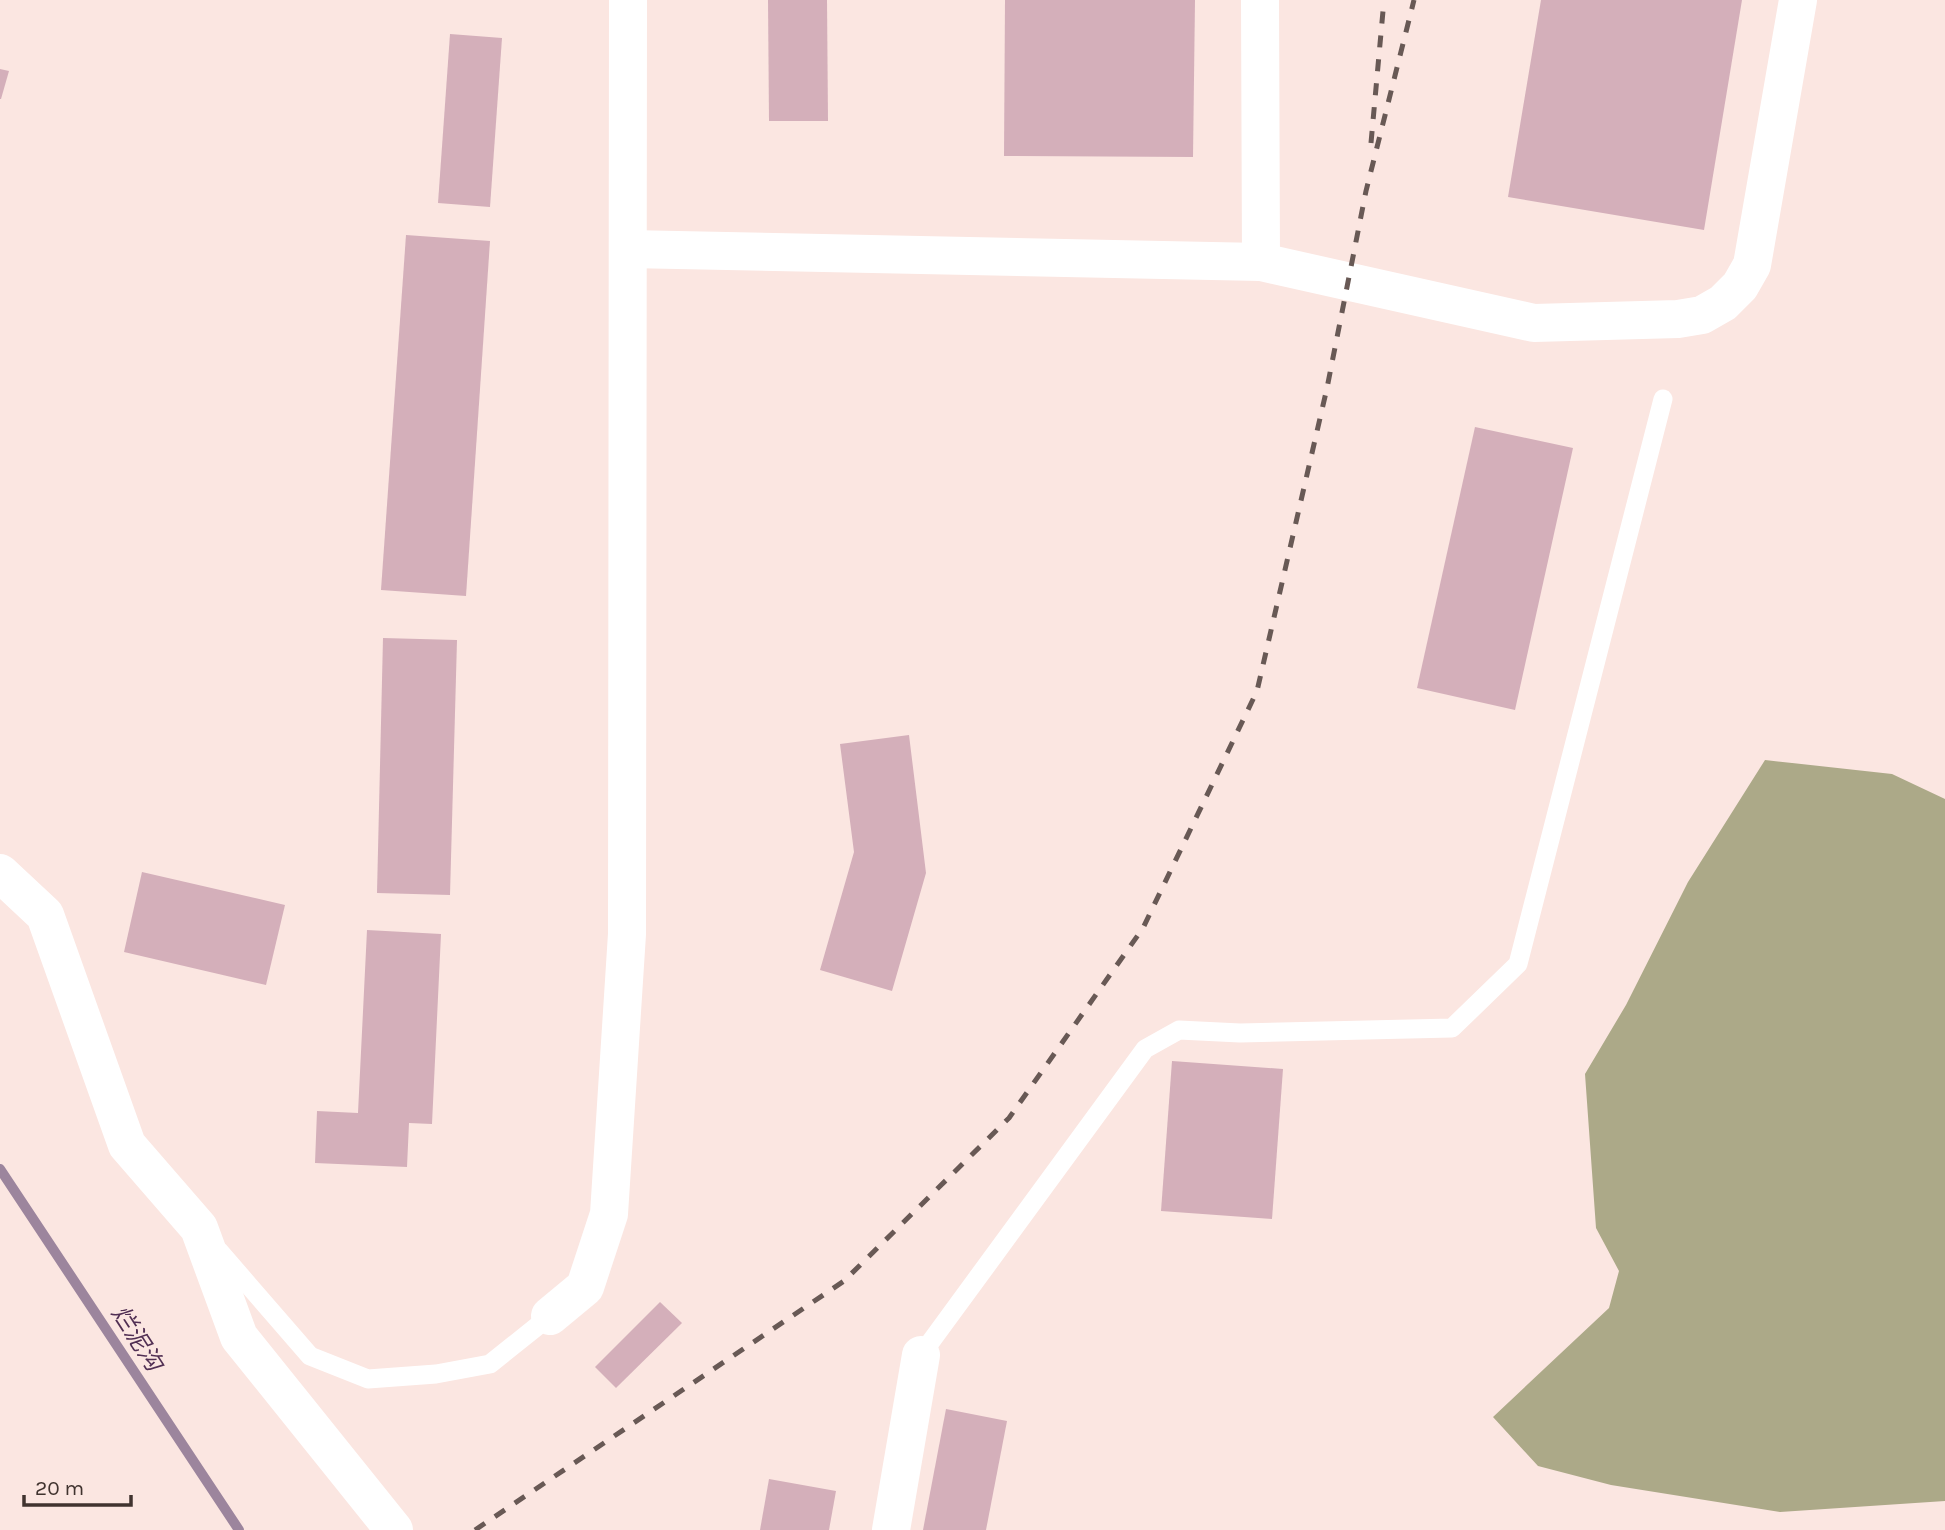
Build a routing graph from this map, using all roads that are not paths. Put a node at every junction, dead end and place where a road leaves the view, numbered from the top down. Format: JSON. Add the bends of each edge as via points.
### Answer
{"nodes":[{"id":1,"x":628,"y":0,"type":"edge"},
{"id":2,"x":1260,"y":0,"type":"edge"},
{"id":3,"x":1798,"y":0,"type":"edge"},
{"id":4,"x":628,"y":249,"type":"junction"},
{"id":5,"x":1261,"y":262,"type":"junction"},
{"id":6,"x":1663,"y":399,"type":"dead end"},
{"id":7,"x":0,"y":873,"type":"edge"},
{"id":8,"x":200,"y":1228,"type":"junction"},
{"id":9,"x":550,"y":1316,"type":"joint"},
{"id":10,"x":921,"y":1355,"type":"joint"},
{"id":11,"x":394,"y":1530,"type":"edge"},
{"id":12,"x":891,"y":1530,"type":"edge"}],
"edges":[{"from":1,"to":4,"type":"street"},
{"from":2,"to":5,"type":"street"},
{"from":3,"to":5,"type":"street","via":[[1752,265],[1723,303],[1702,315],[1534,323]]},
{"from":4,"to":5,"type":"street"},
{"from":4,"to":9,"type":"street","via":[[627,934],[610,1214],[585,1287]]},
{"from":6,"to":10,"type":"lane","via":[[1518,964],[1452,1028],[1179,1030],[1145,1049]]},
{"from":7,"to":8,"type":"street","via":[[44,915],[127,1145]]},
{"from":8,"to":9,"type":"lane","via":[[310,1356],[368,1379],[490,1364]]},
{"from":8,"to":11,"type":"street","via":[[239,1337]]},
{"from":10,"to":12,"type":"street"}]}
